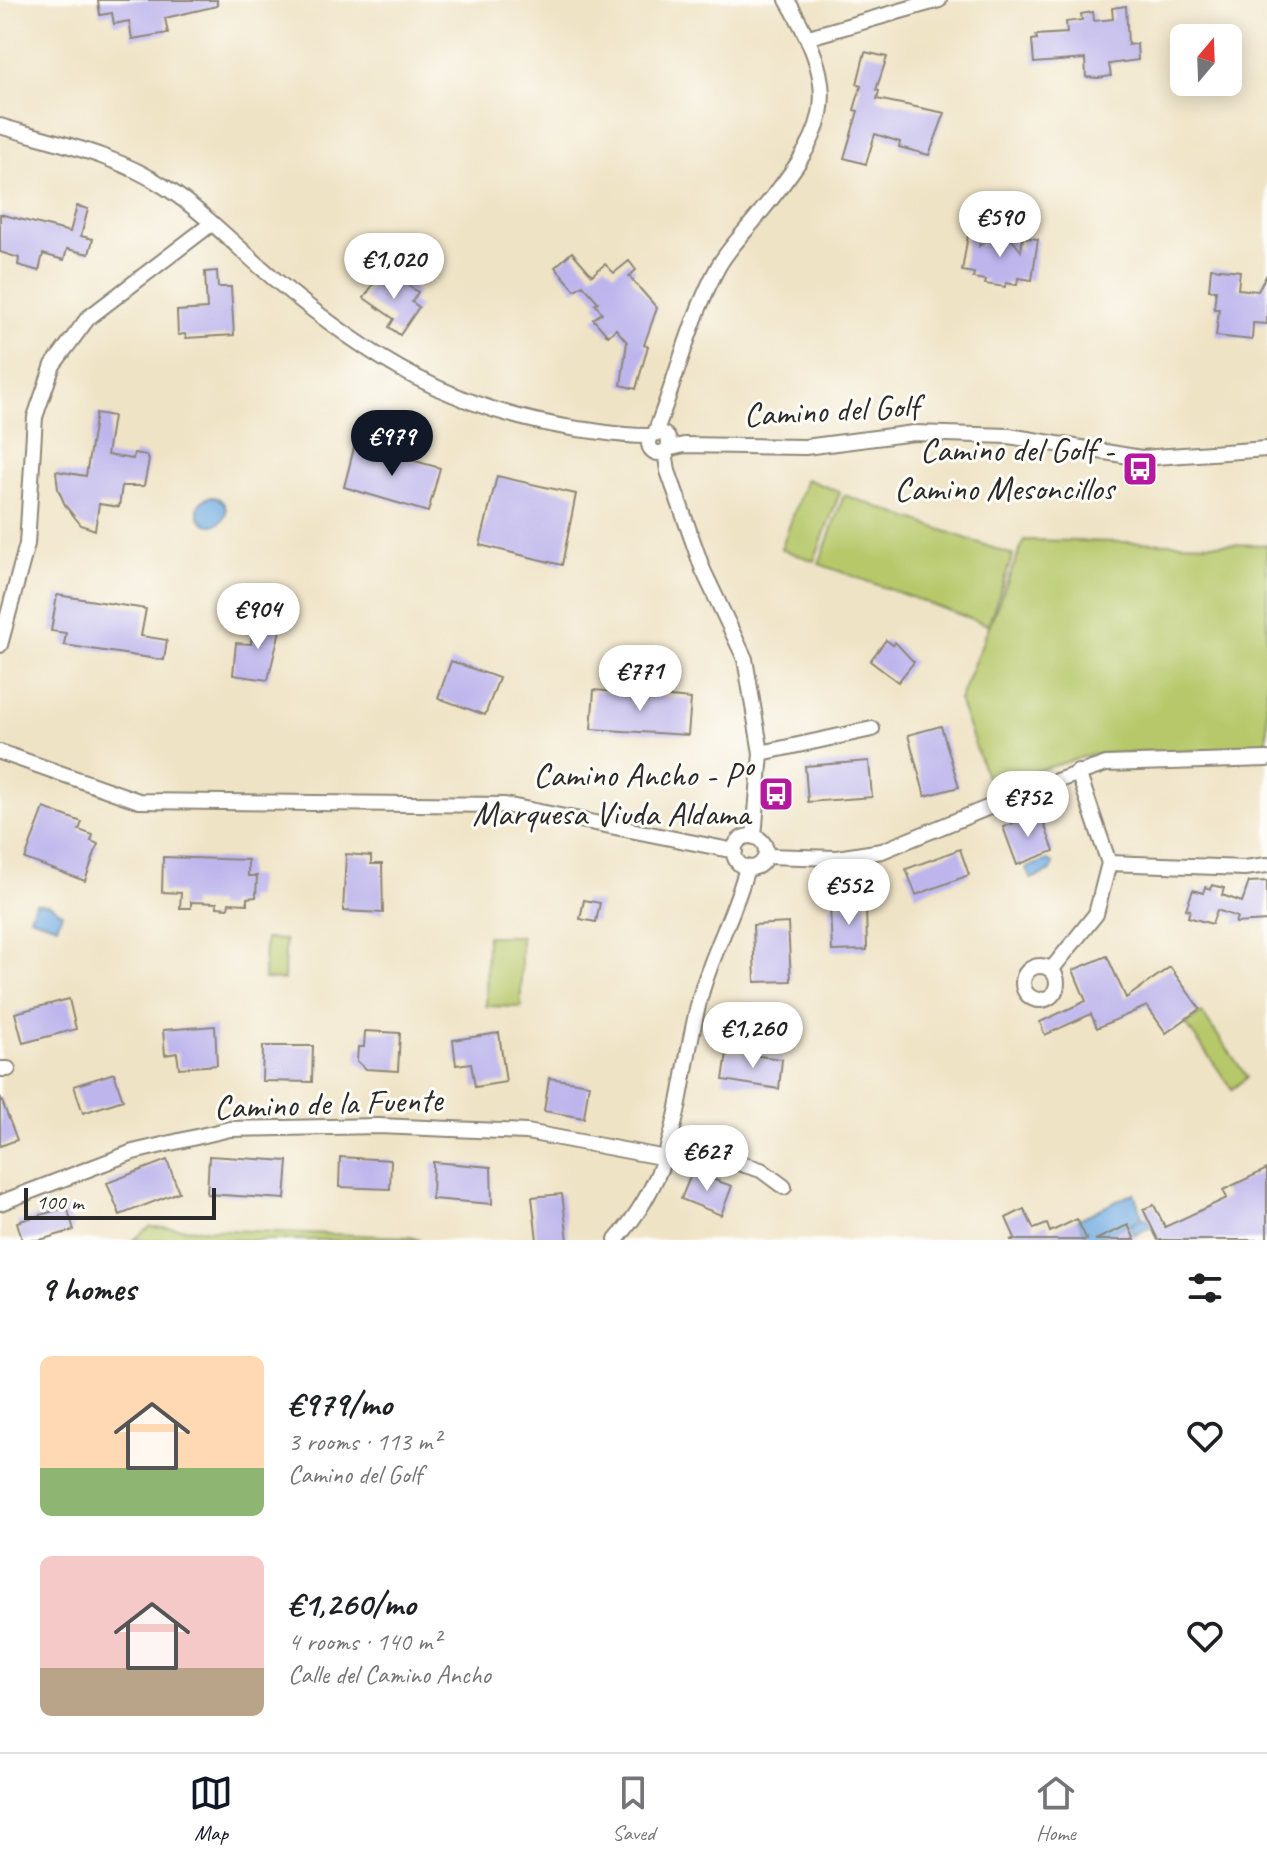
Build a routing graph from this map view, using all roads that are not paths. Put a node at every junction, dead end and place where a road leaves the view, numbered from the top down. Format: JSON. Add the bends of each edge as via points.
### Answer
{"nodes":[{"id":1,"x":787,"y":0,"type":"edge"},
{"id":2,"x":939,"y":0,"type":"edge"},
{"id":3,"x":809,"y":37,"type":"junction"},
{"id":4,"x":0,"y":126,"type":"edge"},
{"id":5,"x":211,"y":224,"type":"junction"},
{"id":6,"x":659,"y":442,"type":"junction"},
{"id":7,"x":1267,"y":449,"type":"edge"},
{"id":8,"x":0,"y":645,"type":"edge"},
{"id":9,"x":872,"y":729,"type":"dead end"},
{"id":10,"x":0,"y":752,"type":"edge"},
{"id":11,"x":761,"y":753,"type":"junction"},
{"id":12,"x":1267,"y":759,"type":"edge"},
{"id":13,"x":1078,"y":772,"type":"junction"},
{"id":14,"x":754,"y":837,"type":"junction"},
{"id":15,"x":735,"y":851,"type":"junction"},
{"id":16,"x":766,"y":856,"type":"junction"},
{"id":17,"x":1109,"y":863,"type":"junction"},
{"id":18,"x":1267,"y":865,"type":"edge"},
{"id":19,"x":747,"y":867,"type":"junction"},
{"id":20,"x":1051,"y":970,"type":"dead end"},
{"id":21,"x":669,"y":1150,"type":"junction"},
{"id":22,"x":784,"y":1187,"type":"dead end"},
{"id":23,"x":0,"y":1203,"type":"edge"},
{"id":24,"x":616,"y":1240,"type":"edge"}],
"edges":[{"from":1,"to":3,"type":"street"},
{"from":2,"to":3,"type":"street"},
{"from":3,"to":6,"type":"street","via":[[821,73],[822,103],[814,134],[791,175],[723,259],[700,301]]},
{"from":4,"to":5,"type":"street","via":[[126,165],[166,187]]},
{"from":5,"to":6,"type":"street","via":[[327,320],[407,375],[533,422]]},
{"from":5,"to":8,"type":"street","via":[[88,318],[53,365],[35,417],[27,544]]},
{"from":6,"to":7,"type":"street","name":"Camino del Golf","via":[[805,447],[914,433],[1009,436],[1141,458]]},
{"from":6,"to":11,"type":"street","via":[[703,570],[745,659]]},
{"from":9,"to":11,"type":"street"},
{"from":10,"to":15,"type":"street","via":[[139,801],[505,805]]},
{"from":11,"to":14,"type":"street"},
{"from":12,"to":13,"type":"street","via":[[1106,764]]},
{"from":13,"to":16,"type":"street","via":[[882,851],[837,858]]},
{"from":13,"to":17,"type":"street"},
{"from":14,"to":15,"type":"street","via":[[739,841]]},
{"from":14,"to":16,"type":"street","via":[[764,844]]},
{"from":15,"to":19,"type":"street"},
{"from":16,"to":19,"type":"street","via":[[757,866]]},
{"from":17,"to":18,"type":"street"},
{"from":17,"to":20,"type":"street","via":[[1096,914]]},
{"from":19,"to":21,"type":"street","via":[[701,995]]},
{"from":21,"to":22,"type":"street","name":"Camino de la Fuente","via":[[761,1170]]},
{"from":21,"to":23,"type":"street","name":"Camino de la Fuente","via":[[527,1132],[378,1126],[230,1129],[133,1152]]},
{"from":21,"to":24,"type":"street","via":[[650,1192]]}]}
